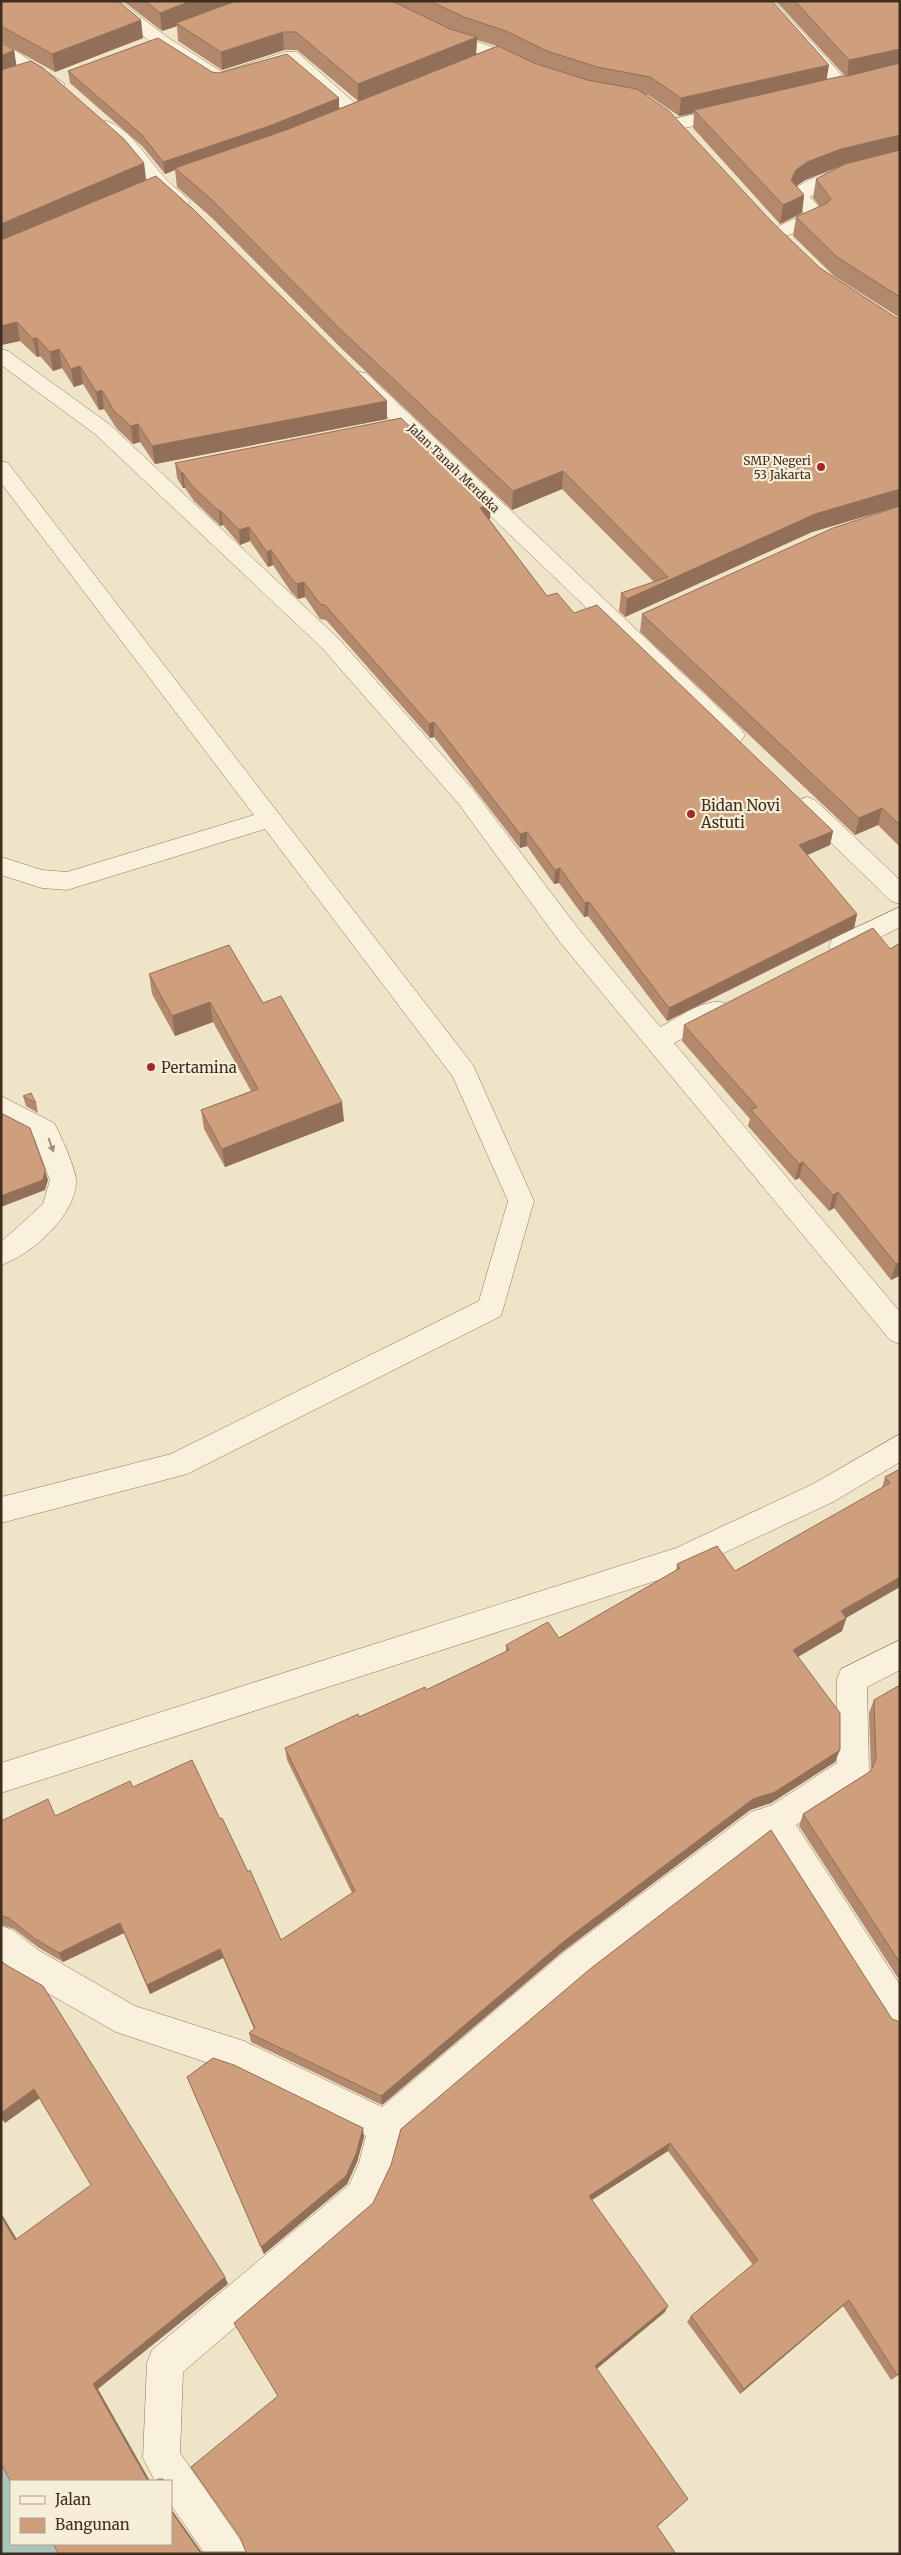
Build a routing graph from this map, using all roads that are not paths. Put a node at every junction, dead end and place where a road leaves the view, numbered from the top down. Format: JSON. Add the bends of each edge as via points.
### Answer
{"nodes":[{"id":1,"x":109,"y":1,"type":"edge"},
{"id":2,"x":373,"y":1,"type":"edge"},
{"id":3,"x":764,"y":1,"type":"edge"},
{"id":4,"x":180,"y":34,"type":"edge"},
{"id":5,"x":161,"y":41,"type":"junction"},
{"id":6,"x":143,"y":48,"type":"edge"},
{"id":7,"x":1,"y":50,"type":"edge"},
{"id":8,"x":499,"y":55,"type":"junction"},
{"id":9,"x":472,"y":65,"type":"edge"},
{"id":10,"x":532,"y":71,"type":"edge"},
{"id":11,"x":863,"y":83,"type":"edge"},
{"id":12,"x":844,"y":88,"type":"junction"},
{"id":13,"x":820,"y":92,"type":"edge"},
{"id":14,"x":374,"y":105,"type":"edge"},
{"id":15,"x":744,"y":109,"type":"edge"},
{"id":16,"x":694,"y":142,"type":"edge"},
{"id":17,"x":900,"y":160,"type":"edge"},
{"id":18,"x":169,"y":181,"type":"junction"},
{"id":19,"x":140,"y":192,"type":"edge"},
{"id":20,"x":197,"y":217,"type":"edge"},
{"id":21,"x":764,"y":220,"type":"edge"},
{"id":22,"x":777,"y":234,"type":"junction"},
{"id":23,"x":792,"y":248,"type":"edge"},
{"id":24,"x":1,"y":356,"type":"edge"},
{"id":25,"x":347,"y":366,"type":"edge"},
{"id":26,"x":407,"y":423,"type":"junction"},
{"id":27,"x":378,"y":429,"type":"edge"},
{"id":28,"x":1,"y":468,"type":"edge"},
{"id":29,"x":750,"y":752,"type":"edge"},
{"id":30,"x":793,"y":793,"type":"edge"},
{"id":31,"x":270,"y":819,"type":"junction"},
{"id":32,"x":1,"y":866,"type":"edge"},
{"id":33,"x":900,"y":896,"type":"edge"},
{"id":34,"x":900,"y":916,"type":"edge"},
{"id":35,"x":822,"y":956,"type":"edge"},
{"id":36,"x":735,"y":1000,"type":"edge"},
{"id":37,"x":657,"y":1040,"type":"junction"},
{"id":38,"x":1,"y":1106,"type":"edge"},
{"id":39,"x":1,"y":1254,"type":"edge"},
{"id":40,"x":900,"y":1332,"type":"edge"},
{"id":41,"x":900,"y":1447,"type":"edge"},
{"id":42,"x":1,"y":1510,"type":"edge"},
{"id":43,"x":900,"y":1654,"type":"edge"},
{"id":44,"x":1,"y":1778,"type":"edge"},
{"id":45,"x":775,"y":1821,"type":"junction"},
{"id":46,"x":1,"y":1942,"type":"edge"},
{"id":47,"x":900,"y":2015,"type":"edge"},
{"id":48,"x":385,"y":2127,"type":"junction"},
{"id":49,"x":228,"y":2554,"type":"edge"}],
"edges":[{"from":1,"to":5,"type":"street"},
{"from":2,"to":8,"type":"street","via":[[457,41]]},
{"from":3,"to":12,"type":"street"},
{"from":4,"to":5,"type":"street"},
{"from":5,"to":6,"type":"street"},
{"from":5,"to":14,"type":"street","via":[[220,78],[291,56],[348,115]]},
{"from":7,"to":18,"type":"street","via":[[26,73],[62,78],[82,107]]},
{"from":8,"to":9,"type":"street"},
{"from":8,"to":10,"type":"street"},
{"from":11,"to":12,"type":"street"},
{"from":12,"to":13,"type":"street"},
{"from":15,"to":16,"type":"street","via":[[670,119]]},
{"from":17,"to":22,"type":"street","via":[[837,174],[813,185],[800,198],[817,216]]},
{"from":18,"to":19,"type":"street"},
{"from":18,"to":20,"type":"street"},
{"from":21,"to":22,"type":"street"},
{"from":22,"to":23,"type":"street"},
{"from":24,"to":37,"type":"street","via":[[160,472],[330,643],[466,797],[568,934]]},
{"from":25,"to":26,"type":"street","name":"Jalan Tanah Merdeka"},
{"from":26,"to":27,"type":"street"},
{"from":26,"to":29,"type":"street","name":"Jalan Tanah Merdeka","via":[[632,625]]},
{"from":28,"to":31,"type":"street"},
{"from":30,"to":33,"type":"street"},
{"from":31,"to":32,"type":"street","via":[[67,881],[42,879]]},
{"from":31,"to":42,"type":"street","via":[[464,1072],[521,1201],[491,1308],[177,1465]]},
{"from":34,"to":35,"type":"street"},
{"from":36,"to":37,"type":"street"},
{"from":37,"to":40,"type":"street"},
{"from":38,"to":39,"type":"street","one_way":true,"via":[[45,1130],[63,1180],[54,1210],[11,1250]]},
{"from":41,"to":44,"type":"street","via":[[823,1493],[683,1558]]},
{"from":43,"to":45,"type":"street","via":[[852,1679],[854,1770]]},
{"from":45,"to":47,"type":"street"},
{"from":45,"to":48,"type":"street","via":[[762,1823],[575,1965]]},
{"from":46,"to":48,"type":"street","via":[[26,1962],[128,2020],[244,2058]]},
{"from":48,"to":49,"type":"street","via":[[380,2154],[361,2197],[165,2363],[161,2458]]}]}
